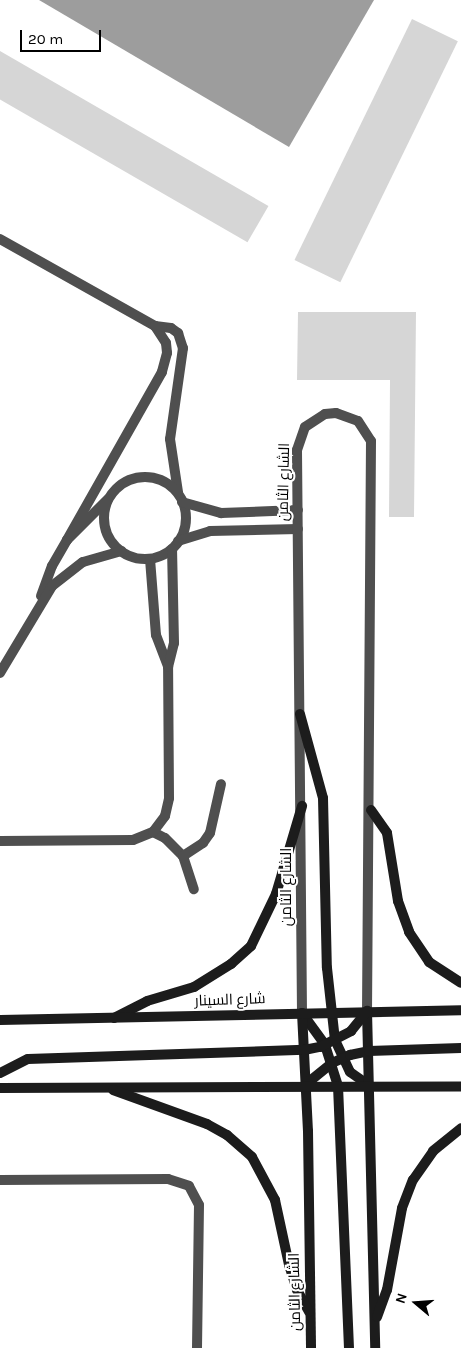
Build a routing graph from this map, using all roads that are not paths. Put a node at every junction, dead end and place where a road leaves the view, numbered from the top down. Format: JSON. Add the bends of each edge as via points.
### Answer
{"nodes":[{"id":1,"x":0,"y":239,"type":"edge"},
{"id":2,"x":155,"y":326,"type":"junction"},
{"id":3,"x":180,"y":498,"type":"junction"},
{"id":4,"x":109,"y":499,"type":"junction"},
{"id":5,"x":298,"y":510,"type":"junction"},
{"id":6,"x":298,"y":529,"type":"junction"},
{"id":7,"x":67,"y":540,"type":"junction"},
{"id":8,"x":175,"y":545,"type":"junction"},
{"id":9,"x":121,"y":551,"type":"junction"},
{"id":10,"x":150,"y":559,"type":"junction"},
{"id":11,"x":40,"y":602,"type":"junction"},
{"id":12,"x":168,"y":667,"type":"junction"},
{"id":13,"x":0,"y":673,"type":"edge"},
{"id":14,"x":300,"y":714,"type":"junction"},
{"id":15,"x":220,"y":784,"type":"dead end"},
{"id":16,"x":302,"y":806,"type":"junction"},
{"id":17,"x":371,"y":810,"type":"junction"},
{"id":18,"x":153,"y":832,"type":"junction"},
{"id":19,"x":0,"y":841,"type":"edge"},
{"id":20,"x":183,"y":856,"type":"junction"},
{"id":21,"x":194,"y":889,"type":"dead end"},
{"id":22,"x":461,"y":983,"type":"edge"},
{"id":23,"x":461,"y":1010,"type":"edge"},
{"id":24,"x":367,"y":1012,"type":"junction"},
{"id":25,"x":302,"y":1013,"type":"junction"},
{"id":26,"x":333,"y":1013,"type":"junction"},
{"id":27,"x":112,"y":1019,"type":"junction"},
{"id":28,"x":0,"y":1020,"type":"edge"},
{"id":29,"x":330,"y":1042,"type":"junction"},
{"id":30,"x":461,"y":1048,"type":"edge"},
{"id":31,"x":304,"y":1050,"type":"junction"},
{"id":32,"x":369,"y":1051,"type":"junction"},
{"id":33,"x":337,"y":1061,"type":"junction"},
{"id":34,"x":0,"y":1073,"type":"edge"},
{"id":35,"x":305,"y":1085,"type":"junction"},
{"id":36,"x":338,"y":1086,"type":"junction"},
{"id":37,"x":461,"y":1086,"type":"edge"},
{"id":38,"x":105,"y":1087,"type":"junction"},
{"id":39,"x":370,"y":1087,"type":"junction"},
{"id":40,"x":0,"y":1088,"type":"edge"},
{"id":41,"x":461,"y":1128,"type":"edge"},
{"id":42,"x":0,"y":1180,"type":"edge"},
{"id":43,"x":310,"y":1314,"type":"junction"},
{"id":44,"x":375,"y":1323,"type":"junction"},
{"id":45,"x":197,"y":1348,"type":"edge"},
{"id":46,"x":311,"y":1348,"type":"edge"},
{"id":47,"x":349,"y":1348,"type":"edge"},
{"id":48,"x":375,"y":1348,"type":"edge"}],
"edges":[{"from":1,"to":2,"type":"street"},
{"from":2,"to":3,"type":"street","via":[[171,328],[182,340],[170,439]]},
{"from":2,"to":7,"type":"street","via":[[166,343],[166,363]]},
{"from":3,"to":4,"type":"street","via":[[160,479],[136,478],[116,489]]},
{"from":3,"to":5,"type":"street","via":[[228,513]]},
{"from":3,"to":8,"type":"street","via":[[186,522]]},
{"from":4,"to":7,"type":"street"},
{"from":4,"to":9,"type":"street","via":[[104,513],[105,528]]},
{"from":5,"to":6,"type":"street","name":"الشارع الثامن"},
{"from":5,"to":17,"type":"street","name":"الشارع الثامن","via":[[297,450],[305,427],[325,414],[348,415],[358,421],[371,441]]},
{"from":6,"to":8,"type":"street","via":[[210,531]]},
{"from":6,"to":14,"type":"street","name":"الشارع الثامن"},
{"from":7,"to":11,"type":"street","via":[[46,577]]},
{"from":8,"to":10,"type":"street"},
{"from":8,"to":12,"type":"street","via":[[174,644]]},
{"from":9,"to":10,"type":"street"},
{"from":9,"to":11,"type":"street","via":[[75,568],[52,586]]},
{"from":10,"to":12,"type":"street","via":[[158,644]]},
{"from":11,"to":13,"type":"street"},
{"from":12,"to":18,"type":"street","via":[[169,798],[165,816]]},
{"from":14,"to":16,"type":"street","name":"الشارع الثامن"},
{"from":14,"to":26,"type":"street","via":[[323,798],[327,968]]},
{"from":15,"to":20,"type":"street","via":[[210,833],[203,843]]},
{"from":16,"to":25,"type":"street","name":"الشارع الثامن"},
{"from":16,"to":27,"type":"street","via":[[276,894],[251,946],[231,964],[194,987],[147,1001]]},
{"from":17,"to":22,"type":"street","via":[[387,833],[398,901],[409,932],[429,962]]},
{"from":17,"to":24,"type":"street","name":"الشارع الثامن"},
{"from":18,"to":19,"type":"street","via":[[133,840]]},
{"from":18,"to":20,"type":"street","via":[[165,838]]},
{"from":20,"to":21,"type":"street"},
{"from":23,"to":24,"type":"street","name":"شارع السينار"},
{"from":24,"to":26,"type":"street","name":"شارع السينار"},
{"from":24,"to":29,"type":"street","via":[[351,1031]]},
{"from":24,"to":32,"type":"street","name":"الشارع الثامن"},
{"from":25,"to":26,"type":"street","name":"شارع السينار"},
{"from":25,"to":27,"type":"street","name":"شارع السينار"},
{"from":25,"to":29,"type":"street"},
{"from":25,"to":31,"type":"street","name":"الشارع الثامن"},
{"from":26,"to":29,"type":"street"},
{"from":27,"to":28,"type":"street","name":"شارع السينار"},
{"from":29,"to":31,"type":"street"},
{"from":29,"to":33,"type":"street"},
{"from":30,"to":32,"type":"street"},
{"from":31,"to":34,"type":"street","via":[[28,1059]]},
{"from":31,"to":35,"type":"street","name":"الشارع الثامن"},
{"from":32,"to":33,"type":"street"},
{"from":32,"to":39,"type":"street","name":"الشارع الثامن"},
{"from":33,"to":35,"type":"street"},
{"from":33,"to":36,"type":"street"},
{"from":33,"to":39,"type":"street"},
{"from":35,"to":36,"type":"street"},
{"from":35,"to":38,"type":"street"},
{"from":35,"to":43,"type":"street","name":"الشارع الثامن"},
{"from":36,"to":39,"type":"street"},
{"from":36,"to":47,"type":"street"},
{"from":37,"to":39,"type":"street"},
{"from":38,"to":40,"type":"street"},
{"from":38,"to":43,"type":"street","via":[[191,1116],[227,1135],[252,1157],[275,1200],[289,1265]]},
{"from":39,"to":44,"type":"street","name":"الشارع الثامن"},
{"from":41,"to":44,"type":"street","via":[[433,1150],[412,1180],[402,1208],[387,1290]]},
{"from":42,"to":45,"type":"street","via":[[168,1179],[189,1186],[199,1205]]},
{"from":43,"to":46,"type":"street","name":"الشارع الثامن"},
{"from":44,"to":48,"type":"street","name":"الشارع الثامن"}]}
